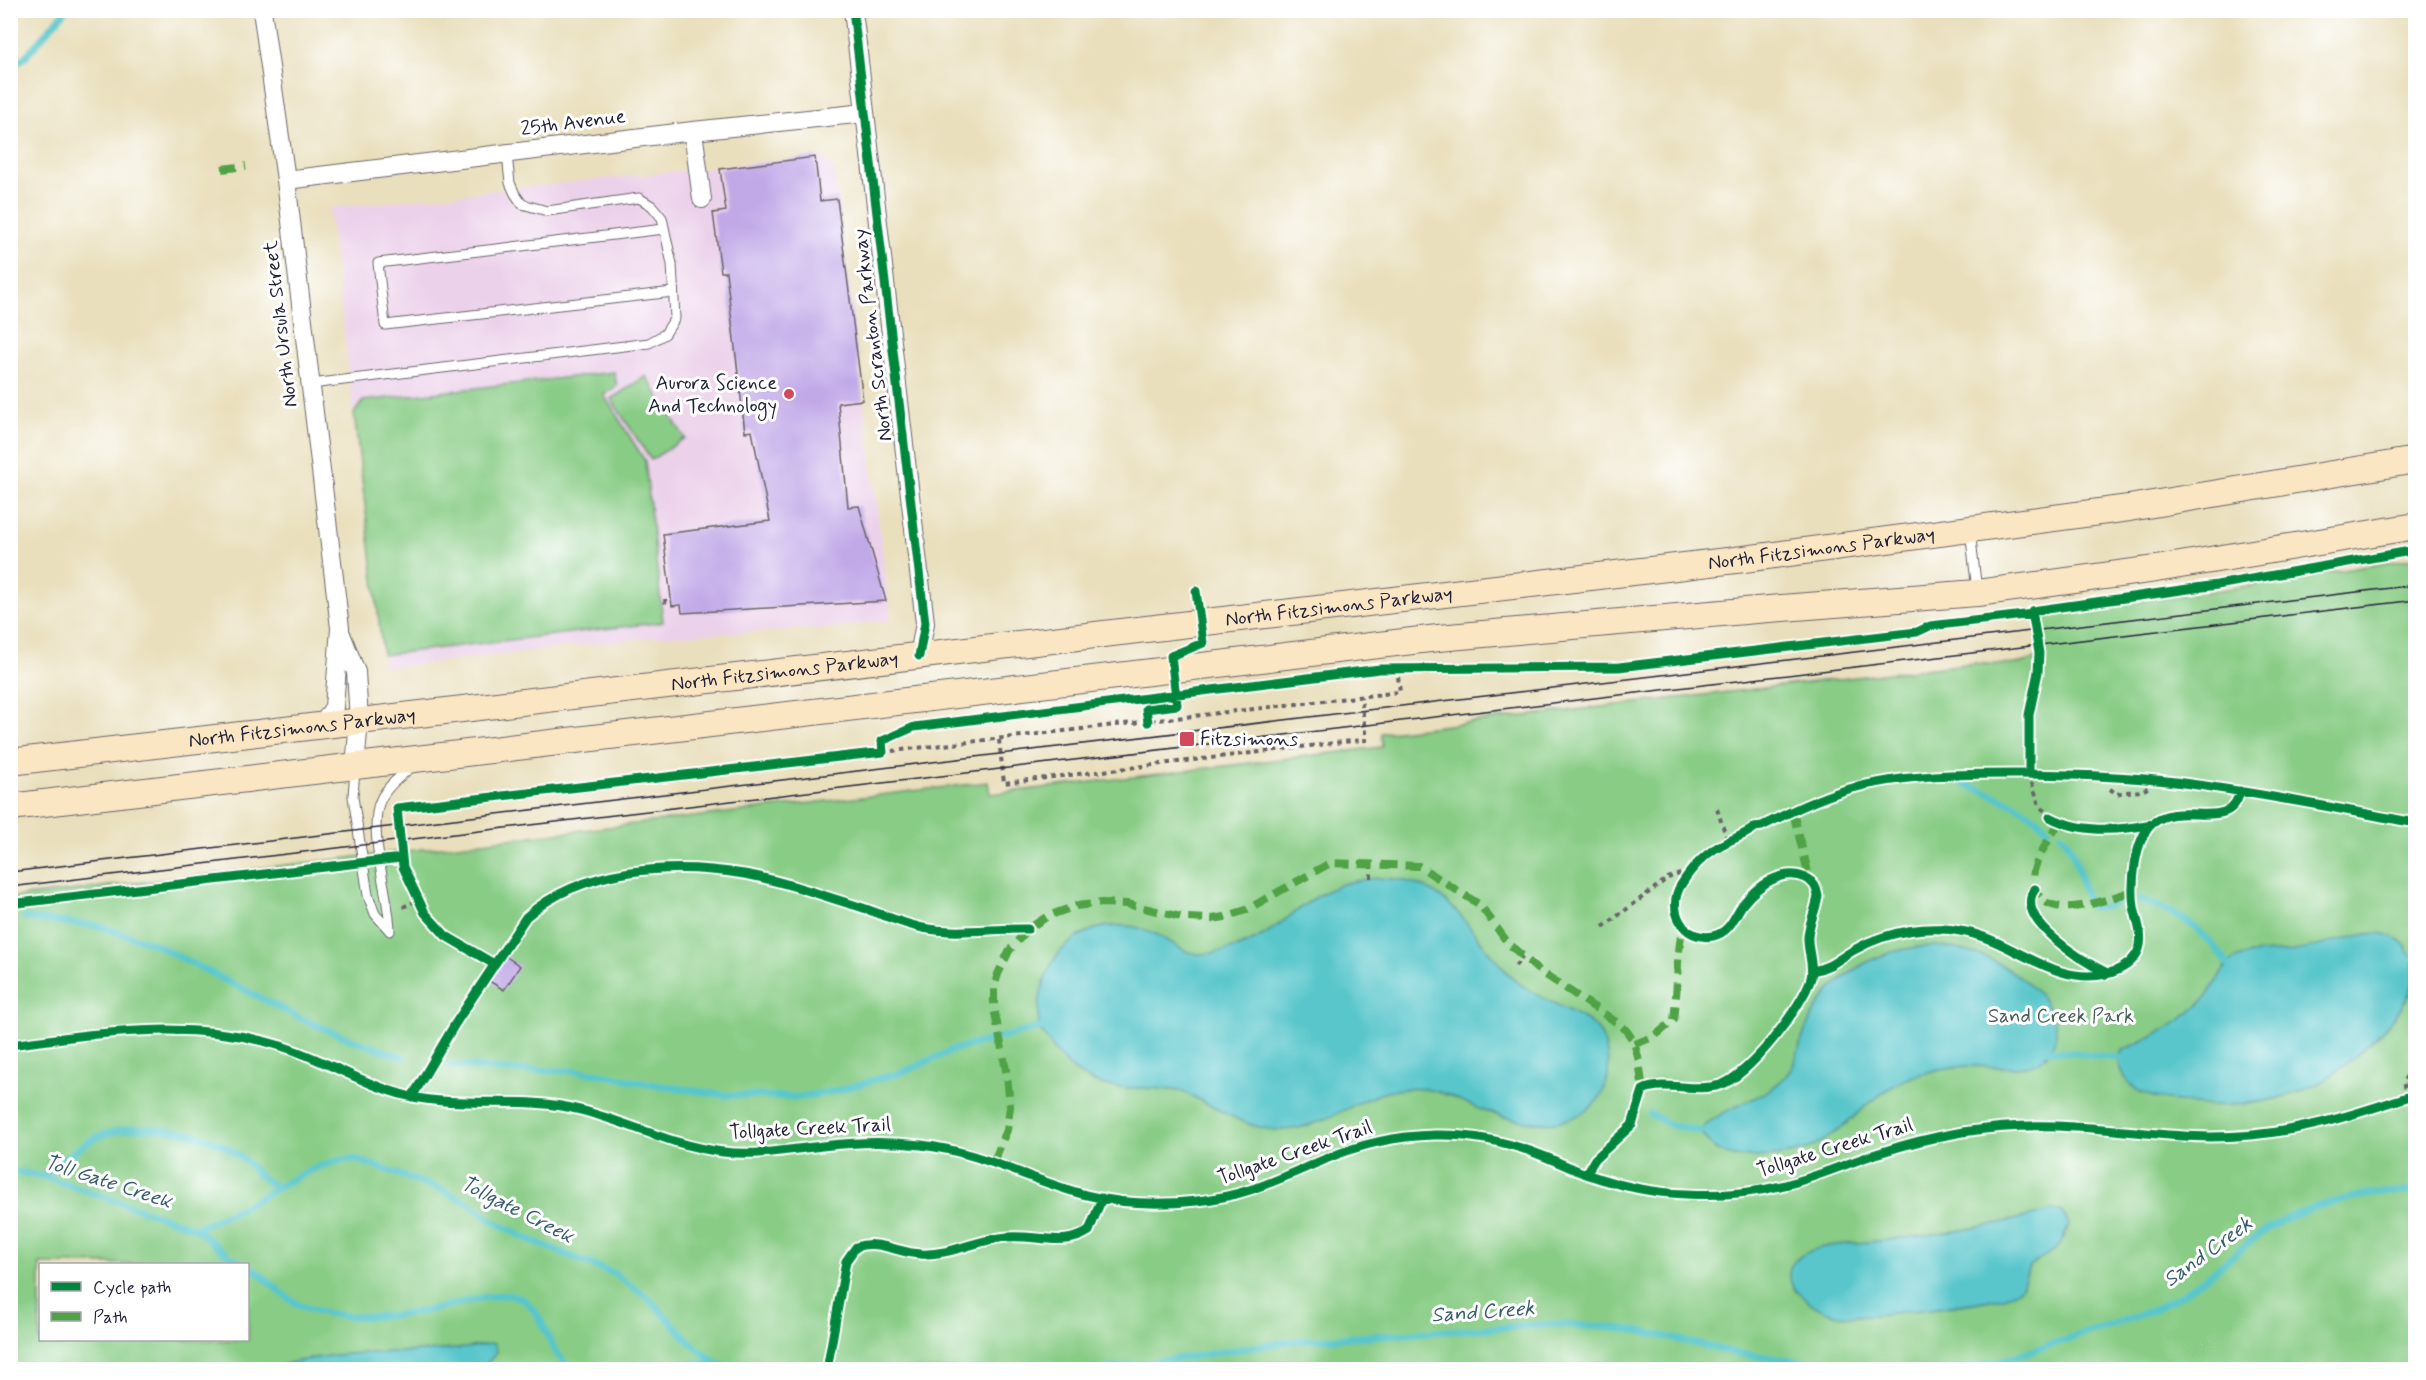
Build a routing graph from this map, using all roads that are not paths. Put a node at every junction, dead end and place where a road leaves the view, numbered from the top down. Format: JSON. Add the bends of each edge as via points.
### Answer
{"nodes":[{"id":1,"x":262,"y":10,"type":"edge"},
{"id":2,"x":853,"y":10,"type":"edge"},
{"id":3,"x":865,"y":113,"type":"junction"},
{"id":4,"x":693,"y":131,"type":"junction"},
{"id":5,"x":507,"y":154,"type":"junction"},
{"id":6,"x":286,"y":180,"type":"junction"},
{"id":7,"x":702,"y":198,"type":"dead end"},
{"id":8,"x":664,"y":229,"type":"junction"},
{"id":9,"x":674,"y":292,"type":"junction"},
{"id":10,"x":311,"y":384,"type":"junction"},
{"id":11,"x":2415,"y":460,"type":"edge"},
{"id":12,"x":2415,"y":526,"type":"edge"},
{"id":13,"x":1970,"y":529,"type":"junction"},
{"id":14,"x":1977,"y":593,"type":"junction"},
{"id":15,"x":340,"y":632,"type":"junction"},
{"id":16,"x":919,"y":656,"type":"junction"},
{"id":17,"x":359,"y":720,"type":"junction"},
{"id":18,"x":322,"y":725,"type":"junction"},
{"id":19,"x":419,"y":760,"type":"junction"},
{"id":20,"x":10,"y":762,"type":"edge"},
{"id":21,"x":355,"y":767,"type":"junction"},
{"id":22,"x":10,"y":807,"type":"edge"}],
"edges":[{"from":1,"to":6,"type":"street","name":"North Ursula Street"},
{"from":2,"to":3,"type":"street","name":"North Scranton Parkway"},
{"from":3,"to":4,"type":"street","name":"25th Avenue"},
{"from":3,"to":16,"type":"street","name":"North Scranton Parkway","via":[[925,623]]},
{"from":4,"to":5,"type":"street","name":"25th Avenue"},
{"from":4,"to":7,"type":"street"},
{"from":5,"to":6,"type":"street","name":"25th Avenue"},
{"from":5,"to":8,"type":"lane","via":[[510,183],[522,204],[548,211],[639,198],[662,218]]},
{"from":6,"to":10,"type":"street","name":"North Ursula Street"},
{"from":8,"to":9,"type":"lane"},
{"from":8,"to":9,"type":"lane","via":[[378,263],[385,324]]},
{"from":9,"to":10,"type":"lane","via":[[675,318],[665,334],[649,343]]},
{"from":10,"to":15,"type":"street","name":"North Ursula Street"},
{"from":11,"to":13,"type":"main road","name":"North Fitzsimons Parkway","via":[[2129,508]]},
{"from":12,"to":14,"type":"main road","via":[[2156,569]]},
{"from":13,"to":14,"type":"lane"},
{"from":13,"to":16,"type":"main road","name":"North Fitzsimons Parkway","via":[[1698,565]]},
{"from":14,"to":19,"type":"main road","via":[[1438,638]]},
{"from":15,"to":17,"type":"street","name":"North Ursula Street","via":[[356,672]]},
{"from":15,"to":18,"type":"street","name":"North Ursula Street","via":[[334,707]]},
{"from":16,"to":17,"type":"main road","name":"North Fitzsimons Parkway"},
{"from":17,"to":18,"type":"main road","name":"North Fitzsimons Parkway"},
{"from":17,"to":21,"type":"street","name":"North Ursula Street"},
{"from":18,"to":20,"type":"main road","name":"North Fitzsimons Parkway"},
{"from":19,"to":21,"type":"main road"},
{"from":19,"to":21,"type":"lane","via":[[386,791],[378,808],[380,861],[390,931],[377,918],[368,895],[352,797]]},
{"from":21,"to":22,"type":"main road"}]}
